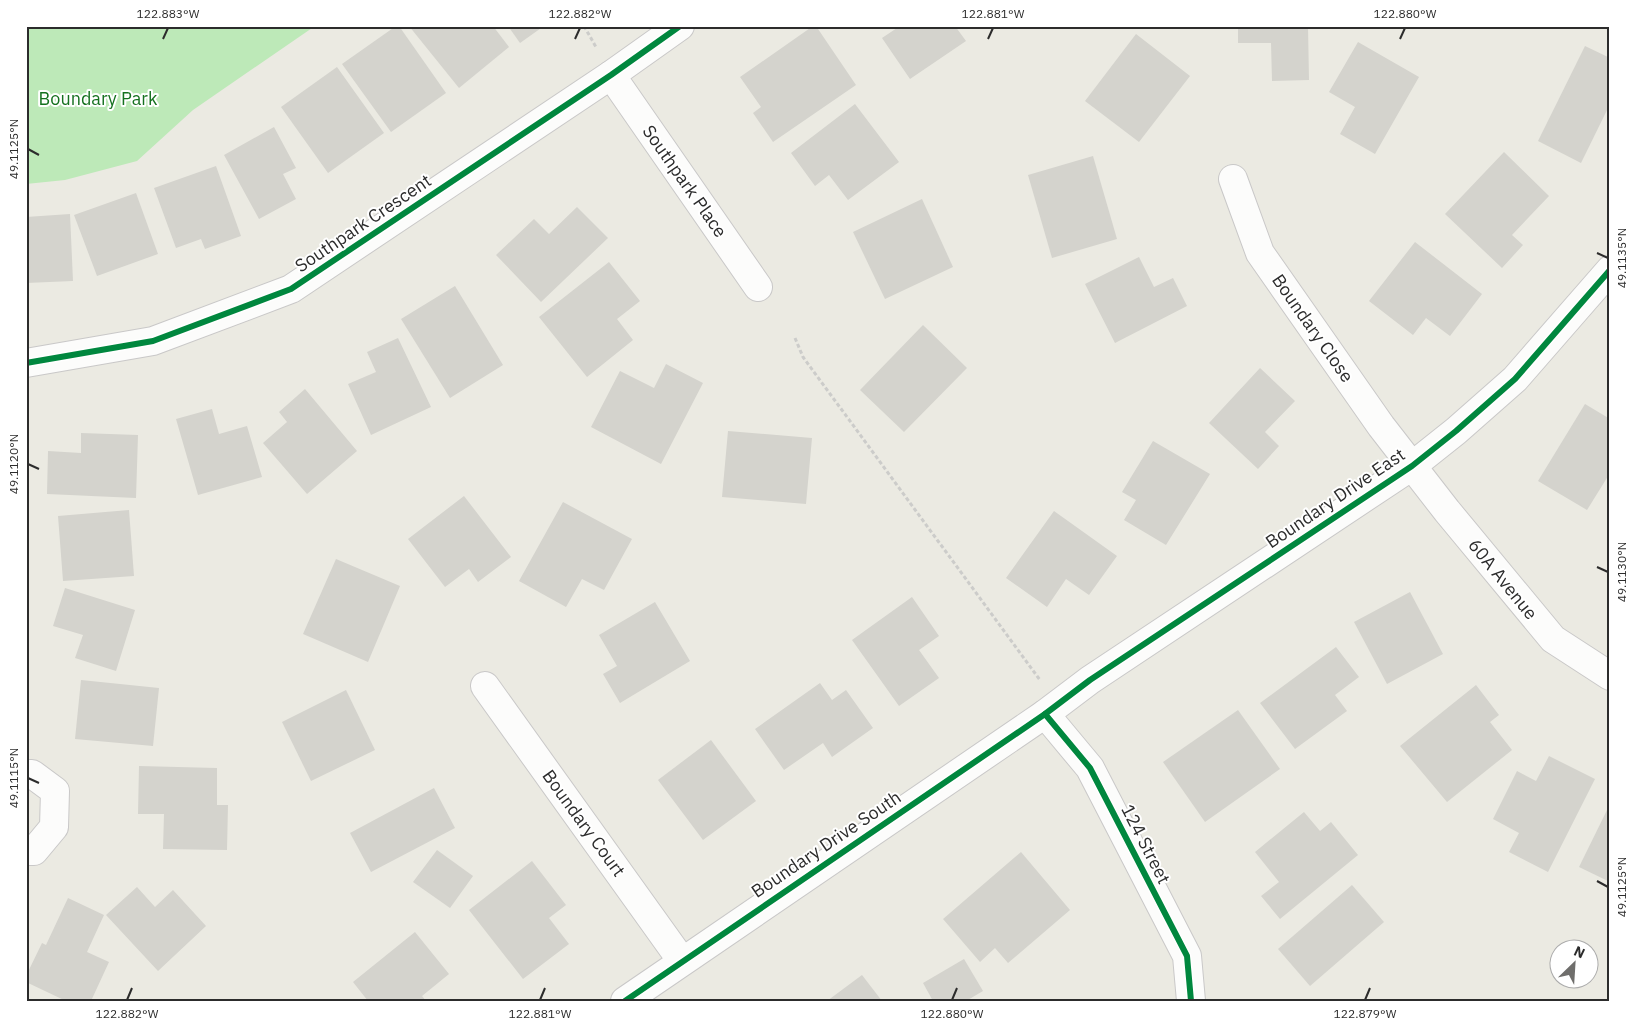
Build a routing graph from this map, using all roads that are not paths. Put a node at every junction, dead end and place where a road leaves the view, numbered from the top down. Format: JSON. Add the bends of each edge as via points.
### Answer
{"nodes":[{"id":1,"x":680,"y":26,"type":"edge"},
{"id":2,"x":611,"y":75,"type":"junction"},
{"id":3,"x":1233,"y":179,"type":"dead end"},
{"id":4,"x":1610,"y":270,"type":"edge"},
{"id":5,"x":758,"y":286,"type":"dead end"},
{"id":6,"x":26,"y":363,"type":"edge"},
{"id":7,"x":1412,"y":466,"type":"junction"},
{"id":8,"x":1610,"y":676,"type":"edge"},
{"id":9,"x":485,"y":686,"type":"dead end"},
{"id":10,"x":1045,"y":714,"type":"junction"},
{"id":11,"x":26,"y":774,"type":"edge"},
{"id":12,"x":26,"y":851,"type":"edge"},
{"id":13,"x":682,"y":961,"type":"junction"},
{"id":14,"x":625,"y":1001,"type":"edge"},
{"id":15,"x":1191,"y":1001,"type":"edge"}],
"edges":[{"from":1,"to":2,"type":"street","name":"Southpark Crescent"},
{"from":2,"to":5,"type":"street","name":"Southpark Place"},
{"from":2,"to":6,"type":"street","name":"Southpark Crescent","via":[[291,289],[153,340]]},
{"from":3,"to":7,"type":"street","name":"Boundary Close","via":[[1260,253]]},
{"from":4,"to":7,"type":"street","name":"Boundary Drive East","via":[[1515,379]]},
{"from":7,"to":8,"type":"street","name":"60A Avenue","via":[[1553,639]]},
{"from":7,"to":10,"type":"street","name":"Boundary Drive East","via":[[1090,680]]},
{"from":9,"to":13,"type":"street","name":"Boundary Court"},
{"from":10,"to":13,"type":"street","name":"Boundary Drive South"},
{"from":10,"to":15,"type":"street","name":"124 Street","via":[[1090,768],[1187,956]]},
{"from":11,"to":12,"type":"street","via":[[32,774],[55,791],[54,827],[34,851]]},
{"from":13,"to":14,"type":"street","name":"Boundary Drive South"}]}
